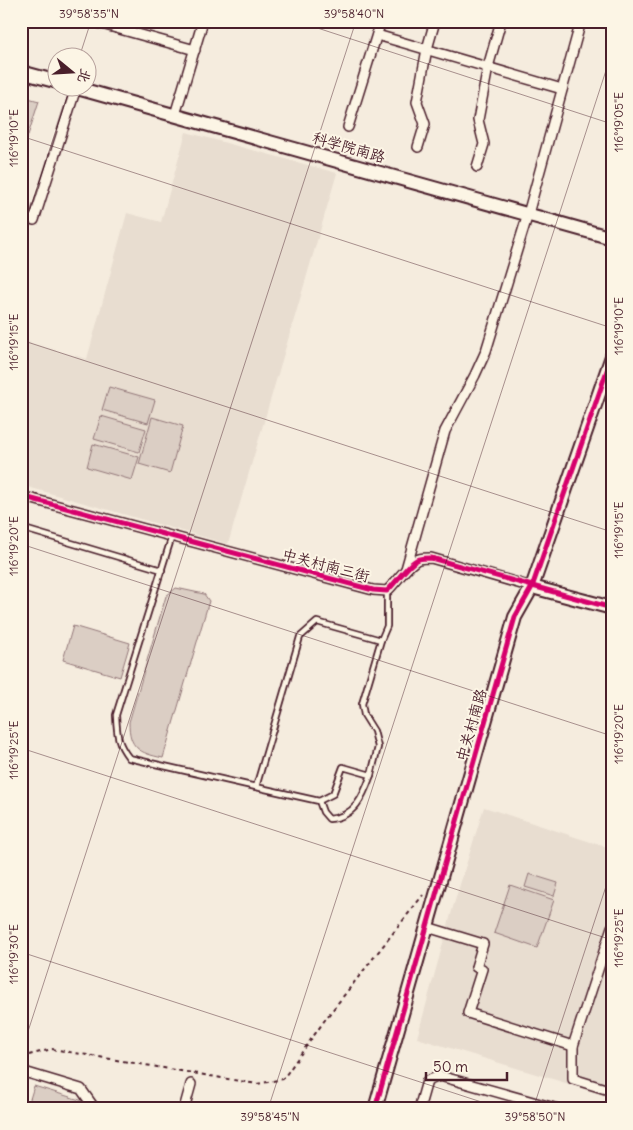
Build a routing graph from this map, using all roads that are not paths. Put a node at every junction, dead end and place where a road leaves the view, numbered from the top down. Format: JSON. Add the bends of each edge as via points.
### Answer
{"nodes":[{"id":1,"x":91,"y":21,"type":"edge"},
{"id":2,"x":130,"y":21,"type":"edge"},
{"id":3,"x":203,"y":21,"type":"edge"},
{"id":4,"x":381,"y":21,"type":"edge"},
{"id":5,"x":435,"y":21,"type":"edge"},
{"id":6,"x":501,"y":21,"type":"edge"},
{"id":7,"x":581,"y":21,"type":"edge"},
{"id":8,"x":127,"y":31,"type":"junction"},
{"id":9,"x":377,"y":35,"type":"junction"},
{"id":10,"x":195,"y":50,"type":"junction"},
{"id":11,"x":427,"y":50,"type":"junction"},
{"id":12,"x":488,"y":67,"type":"junction"},
{"id":13,"x":21,"y":72,"type":"edge"},
{"id":14,"x":48,"y":79,"type":"edge"},
{"id":15,"x":562,"y":88,"type":"junction"},
{"id":16,"x":98,"y":94,"type":"edge"},
{"id":17,"x":73,"y":98,"type":"edge"},
{"id":18,"x":175,"y":115,"type":"junction"},
{"id":19,"x":348,"y":127,"type":"dead end"},
{"id":20,"x":418,"y":147,"type":"dead end"},
{"id":21,"x":477,"y":167,"type":"dead end"},
{"id":22,"x":528,"y":214,"type":"junction"},
{"id":23,"x":21,"y":216,"type":"edge"},
{"id":24,"x":612,"y":238,"type":"edge"},
{"id":25,"x":612,"y":356,"type":"edge"},
{"id":26,"x":21,"y":496,"type":"edge"},
{"id":27,"x":21,"y":528,"type":"edge"},
{"id":28,"x":172,"y":536,"type":"junction"},
{"id":29,"x":406,"y":569,"type":"junction"},
{"id":30,"x":162,"y":570,"type":"junction"},
{"id":31,"x":532,"y":587,"type":"junction"},
{"id":32,"x":387,"y":591,"type":"junction"},
{"id":33,"x":612,"y":608,"type":"edge"},
{"id":34,"x":380,"y":640,"type":"junction"},
{"id":35,"x":371,"y":775,"type":"junction"},
{"id":36,"x":256,"y":787,"type":"junction"},
{"id":37,"x":319,"y":801,"type":"junction"},
{"id":38,"x":612,"y":927,"type":"edge"},
{"id":39,"x":427,"y":928,"type":"junction"},
{"id":40,"x":573,"y":1046,"type":"junction"},
{"id":41,"x":21,"y":1071,"type":"edge"},
{"id":42,"x":191,"y":1084,"type":"dead end"},
{"id":43,"x":612,"y":1091,"type":"edge"},
{"id":44,"x":95,"y":1109,"type":"edge"},
{"id":45,"x":184,"y":1109,"type":"edge"},
{"id":46,"x":375,"y":1109,"type":"edge"},
{"id":47,"x":418,"y":1109,"type":"edge"},
{"id":48,"x":558,"y":1109,"type":"edge"}],
"edges":[{"from":1,"to":8,"type":"street"},
{"from":2,"to":8,"type":"street"},
{"from":3,"to":10,"type":"street"},
{"from":4,"to":9,"type":"street"},
{"from":5,"to":11,"type":"street"},
{"from":6,"to":12,"type":"street"},
{"from":7,"to":15,"type":"street"},
{"from":8,"to":10,"type":"street"},
{"from":9,"to":11,"type":"street"},
{"from":9,"to":19,"type":"street"},
{"from":10,"to":18,"type":"street"},
{"from":11,"to":12,"type":"street"},
{"from":11,"to":20,"type":"street","via":[[416,102],[425,124]]},
{"from":12,"to":15,"type":"street"},
{"from":12,"to":21,"type":"street","via":[[478,120],[484,144]]},
{"from":13,"to":14,"type":"street"},
{"from":15,"to":22,"type":"street"},
{"from":16,"to":18,"type":"street","name":"科学院南路"},
{"from":17,"to":23,"type":"street","via":[[34,220]]},
{"from":18,"to":22,"type":"street","name":"科学院南路"},
{"from":22,"to":24,"type":"street","name":"科学院南路"},
{"from":22,"to":29,"type":"street","via":[[486,351],[446,431]]},
{"from":25,"to":31,"type":"street","name":"中关村南路"},
{"from":26,"to":28,"type":"street","name":"中关村南三街"},
{"from":27,"to":30,"type":"lane"},
{"from":28,"to":30,"type":"lane"},
{"from":28,"to":32,"type":"street","name":"中关村南三街","via":[[373,590]]},
{"from":29,"to":31,"type":"street","name":"中关村南三街","via":[[418,559],[431,558]]},
{"from":29,"to":32,"type":"street","name":"中关村南三街"},
{"from":30,"to":36,"type":"lane","via":[[116,715],[121,748],[129,758]]},
{"from":31,"to":33,"type":"street","name":"中关村南三街"},
{"from":31,"to":39,"type":"street","name":"中关村南路","via":[[515,617]]},
{"from":32,"to":34,"type":"lane","via":[[387,626]]},
{"from":34,"to":35,"type":"lane","via":[[362,704],[378,747]]},
{"from":34,"to":36,"type":"lane","via":[[317,622],[300,637]]},
{"from":35,"to":37,"type":"lane","via":[[343,767],[332,794]]},
{"from":35,"to":37,"type":"lane","via":[[364,795],[353,810],[339,818],[328,819]]},
{"from":36,"to":37,"type":"lane"},
{"from":38,"to":40,"type":"street"},
{"from":39,"to":40,"type":"street","via":[[483,944],[476,967],[482,969],[468,1013]]},
{"from":39,"to":46,"type":"street","name":"中关村南路"},
{"from":40,"to":43,"type":"street","via":[[573,1079]]},
{"from":41,"to":44,"type":"street","via":[[81,1089]]},
{"from":42,"to":45,"type":"street"},
{"from":47,"to":48,"type":"street","via":[[427,1080],[440,1076]]}]}
